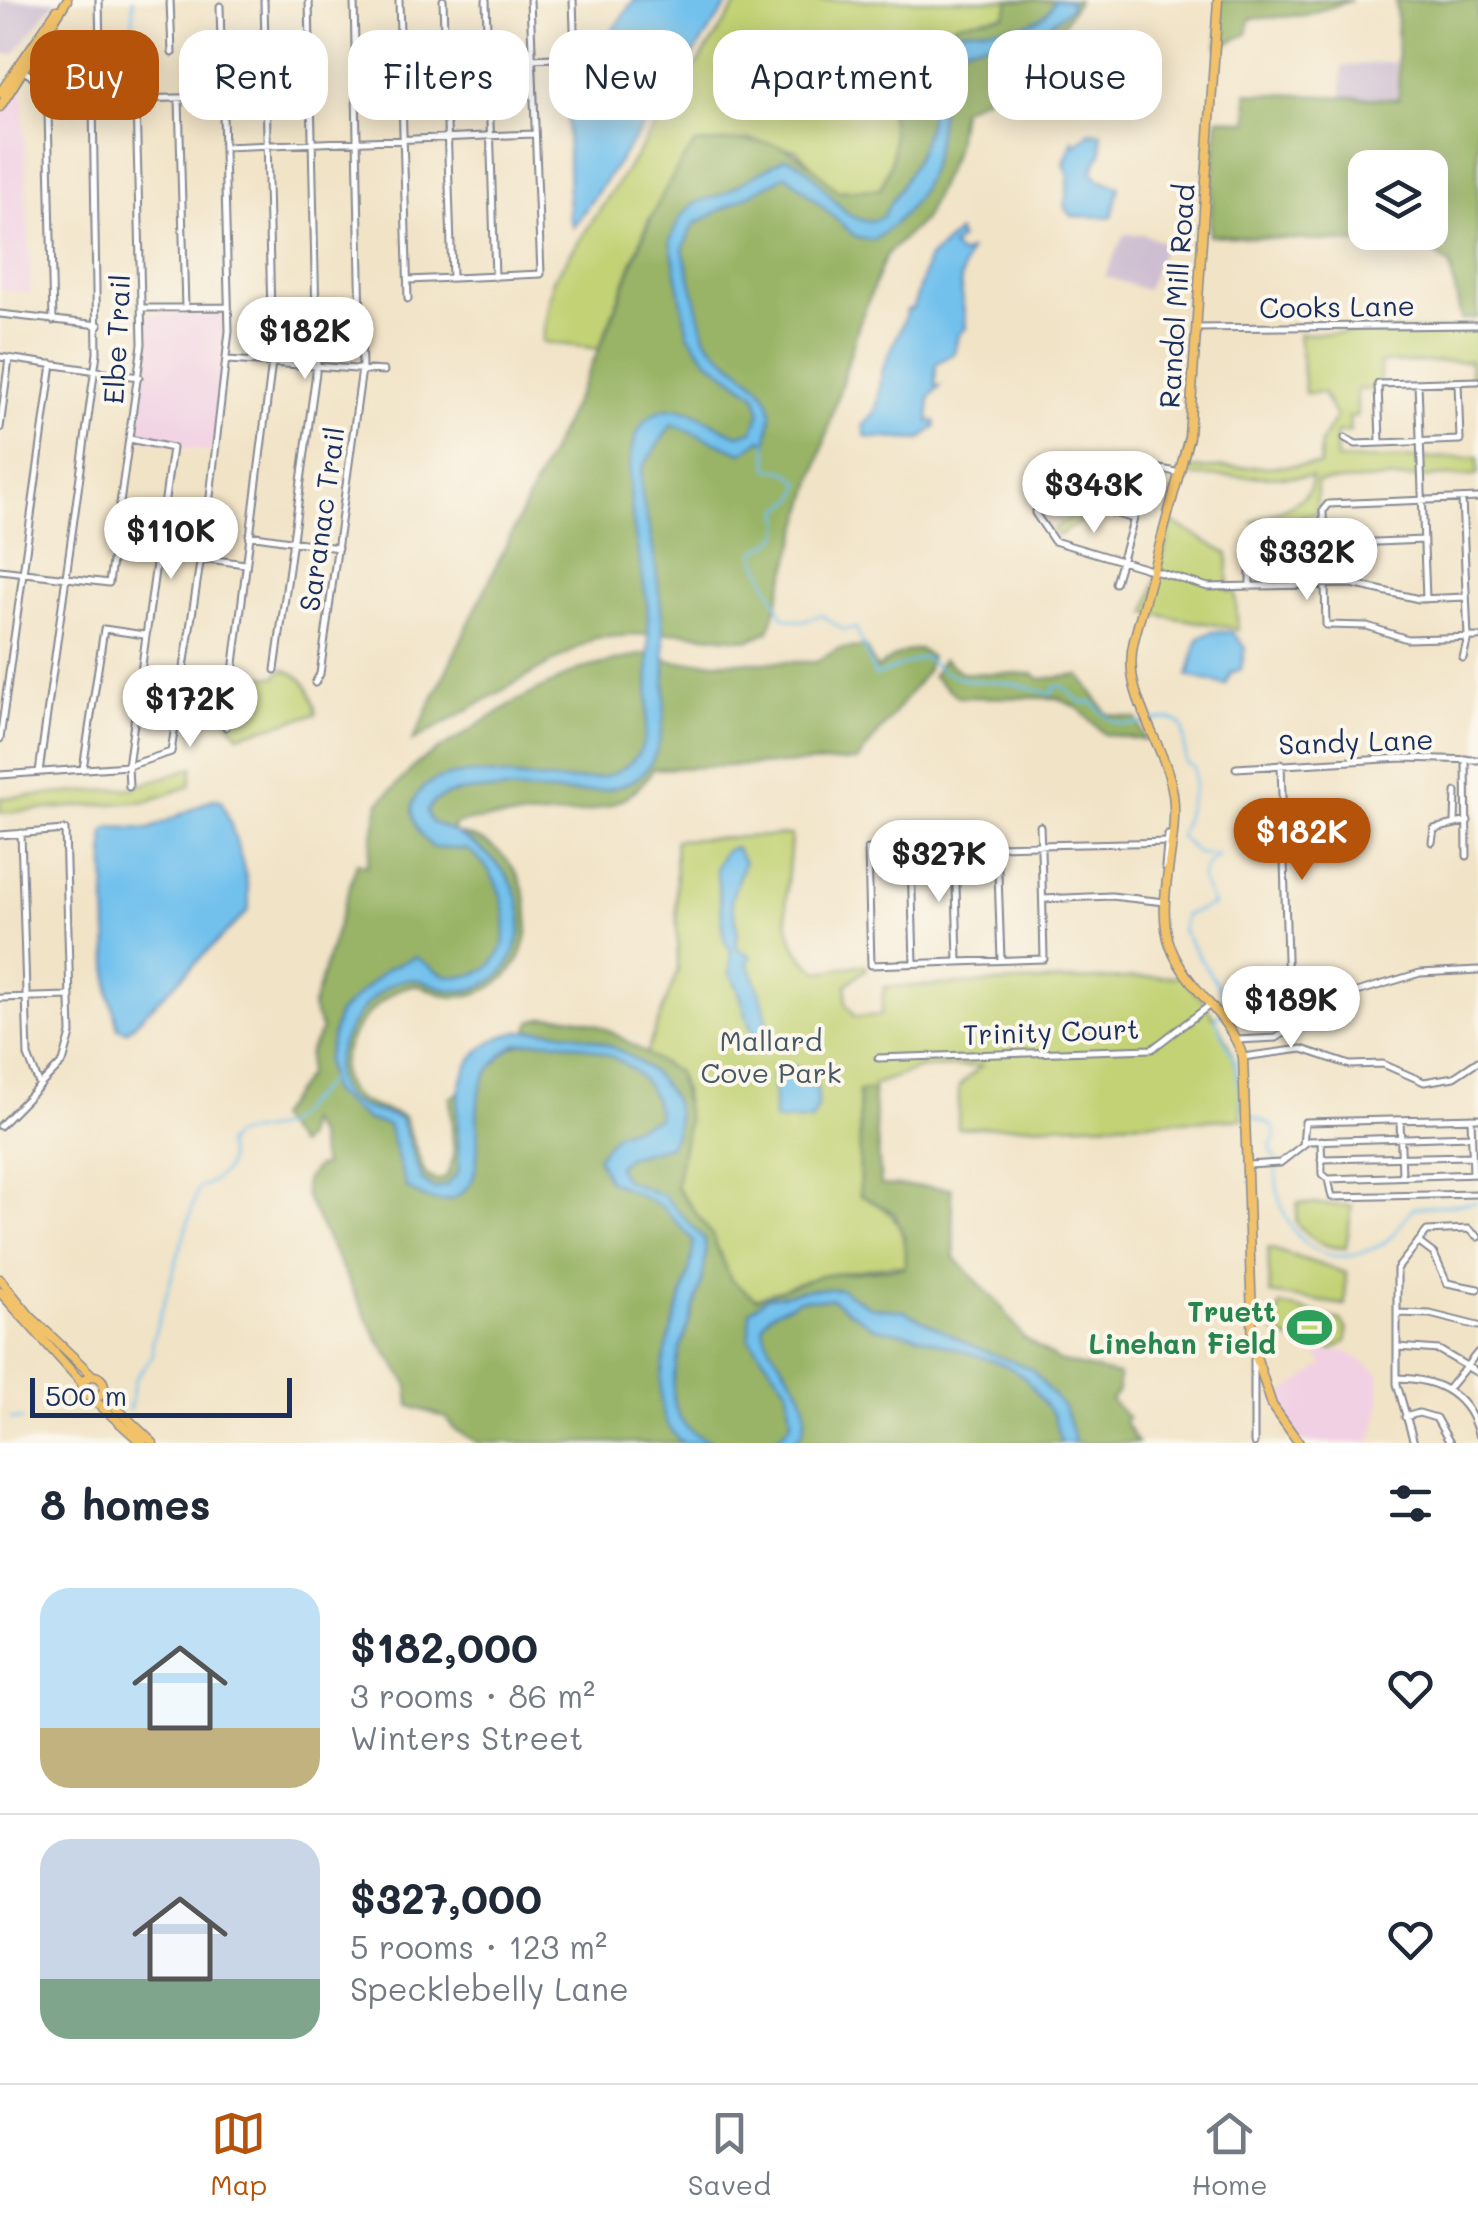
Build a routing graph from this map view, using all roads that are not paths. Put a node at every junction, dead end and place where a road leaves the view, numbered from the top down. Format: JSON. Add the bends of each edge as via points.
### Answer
{"nodes":[{"id":1,"x":66,"y":0,"type":"edge"},
{"id":2,"x":99,"y":0,"type":"edge"},
{"id":3,"x":170,"y":0,"type":"edge"},
{"id":4,"x":264,"y":0,"type":"edge"},
{"id":5,"x":309,"y":0,"type":"edge"},
{"id":6,"x":354,"y":0,"type":"edge"},
{"id":7,"x":399,"y":0,"type":"edge"},
{"id":8,"x":443,"y":0,"type":"edge"},
{"id":9,"x":486,"y":0,"type":"edge"},
{"id":10,"x":530,"y":0,"type":"edge"},
{"id":11,"x":573,"y":0,"type":"edge"},
{"id":12,"x":1218,"y":0,"type":"edge"},
{"id":13,"x":220,"y":6,"type":"dead end"},
{"id":14,"x":98,"y":30,"type":"edge"},
{"id":15,"x":221,"y":30,"type":"edge"},
{"id":16,"x":172,"y":53,"type":"dead end"},
{"id":17,"x":532,"y":59,"type":"junction"},
{"id":18,"x":21,"y":70,"type":"junction"},
{"id":19,"x":30,"y":76,"type":"edge"},
{"id":20,"x":0,"y":93,"type":"edge"},
{"id":21,"x":159,"y":99,"type":"edge"},
{"id":22,"x":179,"y":99,"type":"edge"},
{"id":23,"x":0,"y":108,"type":"edge"},
{"id":24,"x":48,"y":120,"type":"edge"},
{"id":25,"x":94,"y":120,"type":"edge"},
{"id":26,"x":137,"y":120,"type":"edge"},
{"id":27,"x":180,"y":120,"type":"edge"},
{"id":28,"x":223,"y":120,"type":"edge"},
{"id":29,"x":490,"y":134,"type":"junction"},
{"id":30,"x":534,"y":134,"type":"junction"},
{"id":31,"x":448,"y":140,"type":"junction"},
{"id":32,"x":403,"y":142,"type":"junction"},
{"id":33,"x":358,"y":143,"type":"junction"},
{"id":34,"x":314,"y":144,"type":"junction"},
{"id":35,"x":268,"y":146,"type":"junction"},
{"id":36,"x":224,"y":147,"type":"junction"},
{"id":37,"x":452,"y":278,"type":"junction"},
{"id":38,"x":495,"y":278,"type":"junction"},
{"id":39,"x":408,"y":280,"type":"junction"},
{"id":40,"x":408,"y":299,"type":"dead end"},
{"id":41,"x":228,"y":307,"type":"junction"},
{"id":42,"x":143,"y":308,"type":"junction"},
{"id":43,"x":185,"y":308,"type":"junction"},
{"id":44,"x":0,"y":314,"type":"edge"},
{"id":45,"x":53,"y":321,"type":"junction"},
{"id":46,"x":99,"y":325,"type":"junction"},
{"id":47,"x":1478,"y":325,"type":"edge"},
{"id":48,"x":1197,"y":328,"type":"junction"},
{"id":49,"x":0,"y":357,"type":"edge"},
{"id":50,"x":9,"y":358,"type":"junction"},
{"id":51,"x":228,"y":360,"type":"junction"},
{"id":52,"x":272,"y":362,"type":"junction"},
{"id":53,"x":52,"y":364,"type":"junction"},
{"id":54,"x":317,"y":366,"type":"junction"},
{"id":55,"x":95,"y":369,"type":"junction"},
{"id":56,"x":362,"y":369,"type":"junction"},
{"id":57,"x":384,"y":371,"type":"dead end"},
{"id":58,"x":139,"y":377,"type":"junction"},
{"id":59,"x":1478,"y":381,"type":"edge"},
{"id":60,"x":1458,"y":382,"type":"junction"},
{"id":61,"x":1418,"y":383,"type":"junction"},
{"id":62,"x":0,"y":428,"type":"edge"},
{"id":63,"x":1345,"y":438,"type":"dead end"},
{"id":64,"x":130,"y":439,"type":"junction"},
{"id":65,"x":1420,"y":442,"type":"junction"},
{"id":66,"x":1380,"y":443,"type":"junction"},
{"id":67,"x":1132,"y":468,"type":"junction"},
{"id":68,"x":1180,"y":474,"type":"junction"},
{"id":69,"x":1462,"y":498,"type":"junction"},
{"id":70,"x":1478,"y":498,"type":"edge"},
{"id":71,"x":1422,"y":500,"type":"junction"},
{"id":72,"x":164,"y":509,"type":"junction"},
{"id":73,"x":1114,"y":512,"type":"dead end"},
{"id":74,"x":1134,"y":519,"type":"junction"},
{"id":75,"x":249,"y":536,"type":"junction"},
{"id":76,"x":1424,"y":540,"type":"junction"},
{"id":77,"x":293,"y":542,"type":"junction"},
{"id":78,"x":1324,"y":544,"type":"junction"},
{"id":79,"x":338,"y":548,"type":"junction"},
{"id":80,"x":1121,"y":562,"type":"junction"},
{"id":81,"x":245,"y":564,"type":"junction"},
{"id":82,"x":0,"y":570,"type":"edge"},
{"id":83,"x":1154,"y":572,"type":"junction"},
{"id":84,"x":23,"y":573,"type":"junction"},
{"id":85,"x":66,"y":580,"type":"junction"},
{"id":86,"x":1115,"y":584,"type":"dead end"},
{"id":87,"x":1325,"y":584,"type":"junction"},
{"id":88,"x":1250,"y":587,"type":"junction"},
{"id":89,"x":1466,"y":597,"type":"junction"},
{"id":90,"x":1426,"y":599,"type":"junction"},
{"id":91,"x":145,"y":635,"type":"junction"},
{"id":92,"x":1478,"y":637,"type":"edge"},
{"id":93,"x":1468,"y":638,"type":"junction"},
{"id":94,"x":1462,"y":658,"type":"dead end"},
{"id":95,"x":276,"y":670,"type":"dead end"},
{"id":96,"x":315,"y":683,"type":"dead end"},
{"id":97,"x":226,"y":727,"type":"dead end"},
{"id":98,"x":0,"y":739,"type":"edge"},
{"id":99,"x":1466,"y":759,"type":"junction"},
{"id":100,"x":1478,"y":760,"type":"edge"},
{"id":101,"x":1281,"y":764,"type":"junction"},
{"id":102,"x":128,"y":766,"type":"junction"},
{"id":103,"x":1236,"y":768,"type":"dead end"},
{"id":104,"x":83,"y":769,"type":"junction"},
{"id":105,"x":39,"y":772,"type":"junction"},
{"id":106,"x":0,"y":775,"type":"edge"},
{"id":107,"x":128,"y":787,"type":"dead end"},
{"id":108,"x":1456,"y":792,"type":"dead end"},
{"id":109,"x":1468,"y":821,"type":"junction"},
{"id":110,"x":1455,"y":822,"type":"junction"},
{"id":111,"x":1040,"y":826,"type":"dead end"},
{"id":112,"x":910,"y":827,"type":"dead end"},
{"id":113,"x":21,"y":833,"type":"junction"},
{"id":114,"x":0,"y":835,"type":"edge"},
{"id":115,"x":1136,"y":840,"type":"junction"},
{"id":116,"x":1169,"y":840,"type":"junction"},
{"id":117,"x":1087,"y":842,"type":"junction"},
{"id":118,"x":1432,"y":842,"type":"dead end"},
{"id":119,"x":1041,"y":844,"type":"junction"},
{"id":120,"x":997,"y":845,"type":"junction"},
{"id":121,"x":955,"y":846,"type":"junction"},
{"id":122,"x":910,"y":848,"type":"junction"},
{"id":123,"x":1137,"y":850,"type":"dead end"},
{"id":124,"x":1088,"y":852,"type":"dead end"},
{"id":125,"x":1467,"y":856,"type":"dead end"},
{"id":126,"x":1043,"y":899,"type":"junction"},
{"id":127,"x":1165,"y":902,"type":"junction"},
{"id":128,"x":1161,"y":920,"type":"dead end"},
{"id":129,"x":1001,"y":960,"type":"junction"},
{"id":130,"x":958,"y":962,"type":"junction"},
{"id":131,"x":914,"y":964,"type":"junction"},
{"id":132,"x":1478,"y":970,"type":"edge"},
{"id":133,"x":70,"y":996,"type":"junction"},
{"id":134,"x":0,"y":998,"type":"edge"},
{"id":135,"x":26,"y":998,"type":"junction"},
{"id":136,"x":1290,"y":1004,"type":"junction"},
{"id":137,"x":1216,"y":1011,"type":"junction"},
{"id":138,"x":1237,"y":1040,"type":"junction"},
{"id":139,"x":1243,"y":1057,"type":"junction"},
{"id":140,"x":878,"y":1058,"type":"dead end"},
{"id":141,"x":1478,"y":1060,"type":"edge"},
{"id":142,"x":40,"y":1086,"type":"junction"},
{"id":143,"x":1474,"y":1118,"type":"edge"},
{"id":144,"x":1400,"y":1120,"type":"junction"},
{"id":145,"x":1,"y":1123,"type":"edge"},
{"id":146,"x":1471,"y":1136,"type":"junction"},
{"id":147,"x":1401,"y":1138,"type":"junction"},
{"id":148,"x":1321,"y":1140,"type":"junction"},
{"id":149,"x":1303,"y":1145,"type":"junction"},
{"id":150,"x":1472,"y":1156,"type":"junction"},
{"id":151,"x":1402,"y":1158,"type":"junction"},
{"id":152,"x":1321,"y":1159,"type":"junction"},
{"id":153,"x":1248,"y":1164,"type":"junction"},
{"id":154,"x":1475,"y":1174,"type":"edge"},
{"id":155,"x":1402,"y":1176,"type":"junction"},
{"id":156,"x":1328,"y":1179,"type":"junction"},
{"id":157,"x":1478,"y":1194,"type":"edge"},
{"id":158,"x":1478,"y":1237,"type":"edge"},
{"id":159,"x":1418,"y":1242,"type":"junction"},
{"id":160,"x":0,"y":1280,"type":"edge"},
{"id":161,"x":1478,"y":1289,"type":"edge"},
{"id":162,"x":0,"y":1292,"type":"edge"},
{"id":163,"x":1397,"y":1313,"type":"junction"},
{"id":164,"x":1478,"y":1326,"type":"edge"},
{"id":165,"x":1397,"y":1347,"type":"junction"},
{"id":166,"x":1478,"y":1352,"type":"edge"},
{"id":167,"x":1255,"y":1357,"type":"junction"},
{"id":168,"x":1467,"y":1362,"type":"junction"},
{"id":169,"x":1478,"y":1372,"type":"edge"},
{"id":170,"x":93,"y":1376,"type":"junction"},
{"id":171,"x":1397,"y":1378,"type":"junction"},
{"id":172,"x":82,"y":1384,"type":"junction"},
{"id":173,"x":104,"y":1390,"type":"junction"},
{"id":174,"x":1448,"y":1390,"type":"junction"},
{"id":175,"x":93,"y":1398,"type":"junction"},
{"id":176,"x":1269,"y":1398,"type":"junction"},
{"id":177,"x":1254,"y":1403,"type":"junction"},
{"id":178,"x":1405,"y":1417,"type":"junction"},
{"id":179,"x":1478,"y":1434,"type":"edge"},
{"id":180,"x":153,"y":1442,"type":"edge"},
{"id":181,"x":142,"y":1443,"type":"edge"},
{"id":182,"x":1254,"y":1443,"type":"edge"},
{"id":183,"x":1299,"y":1443,"type":"edge"},
{"id":184,"x":1414,"y":1443,"type":"edge"},
{"id":185,"x":1450,"y":1443,"type":"edge"}],
"edges":[{"from":1,"to":18,"type":"main road"},
{"from":2,"to":14,"type":"street"},
{"from":3,"to":16,"type":"street"},
{"from":4,"to":35,"type":"street"},
{"from":5,"to":34,"type":"street"},
{"from":6,"to":33,"type":"street","name":"Saranac Trail"},
{"from":7,"to":32,"type":"street"},
{"from":8,"to":31,"type":"street"},
{"from":9,"to":29,"type":"street"},
{"from":10,"to":17,"type":"street"},
{"from":11,"to":17,"type":"street","via":[[575,57]]},
{"from":12,"to":48,"type":"main road","name":"Randol Mill Road"},
{"from":13,"to":15,"type":"street"},
{"from":17,"to":30,"type":"street"},
{"from":18,"to":19,"type":"street"},
{"from":18,"to":20,"type":"main road"},
{"from":18,"to":23,"type":"main road"},
{"from":21,"to":22,"type":"street"},
{"from":24,"to":45,"type":"street"},
{"from":25,"to":46,"type":"street"},
{"from":26,"to":42,"type":"street","name":"Elbe Trail"},
{"from":27,"to":43,"type":"street"},
{"from":28,"to":36,"type":"street"},
{"from":29,"to":30,"type":"street"},
{"from":29,"to":31,"type":"street"},
{"from":29,"to":38,"type":"street"},
{"from":30,"to":38,"type":"street","via":[[540,274]]},
{"from":31,"to":32,"type":"street"},
{"from":31,"to":37,"type":"street"},
{"from":32,"to":33,"type":"street"},
{"from":32,"to":39,"type":"street"},
{"from":33,"to":34,"type":"street"},
{"from":33,"to":56,"type":"street","name":"Saranac Trail"},
{"from":34,"to":35,"type":"street"},
{"from":34,"to":54,"type":"street"},
{"from":35,"to":36,"type":"street"},
{"from":35,"to":52,"type":"street"},
{"from":36,"to":41,"type":"street"},
{"from":37,"to":38,"type":"street"},
{"from":37,"to":39,"type":"street"},
{"from":39,"to":40,"type":"street"},
{"from":41,"to":43,"type":"street"},
{"from":41,"to":51,"type":"street"},
{"from":42,"to":43,"type":"street"},
{"from":42,"to":58,"type":"street","name":"Elbe Trail"},
{"from":44,"to":45,"type":"street"},
{"from":45,"to":46,"type":"street"},
{"from":46,"to":55,"type":"street"},
{"from":47,"to":48,"type":"street","name":"Cooks Lane"},
{"from":48,"to":68,"type":"main road","name":"Randol Mill Road","via":[[1190,438]]},
{"from":49,"to":50,"type":"street"},
{"from":50,"to":53,"type":"street"},
{"from":50,"to":62,"type":"street"},
{"from":51,"to":52,"type":"street"},
{"from":51,"to":72,"type":"street","via":[[208,514]]},
{"from":52,"to":54,"type":"street"},
{"from":52,"to":75,"type":"street"},
{"from":53,"to":55,"type":"street"},
{"from":53,"to":84,"type":"street"},
{"from":54,"to":56,"type":"street"},
{"from":54,"to":77,"type":"street"},
{"from":55,"to":58,"type":"street"},
{"from":55,"to":85,"type":"street"},
{"from":56,"to":57,"type":"street"},
{"from":56,"to":79,"type":"street","name":"Saranac Trail"},
{"from":58,"to":64,"type":"street","name":"Elbe Trail"},
{"from":59,"to":60,"type":"street"},
{"from":60,"to":61,"type":"street"},
{"from":60,"to":65,"type":"street","via":[[1460,440]]},
{"from":61,"to":65,"type":"street"},
{"from":61,"to":66,"type":"street","via":[[1378,384]]},
{"from":63,"to":66,"type":"street"},
{"from":64,"to":72,"type":"street","via":[[172,448]]},
{"from":64,"to":85,"type":"street","name":"Elbe Trail","via":[[110,579],[107,585]]},
{"from":65,"to":66,"type":"street"},
{"from":65,"to":71,"type":"street"},
{"from":67,"to":68,"type":"street"},
{"from":67,"to":74,"type":"street"},
{"from":67,"to":80,"type":"street","via":[[1100,470],[1035,513],[1054,542]]},
{"from":68,"to":83,"type":"main road","name":"Randol Mill Road"},
{"from":69,"to":70,"type":"street"},
{"from":69,"to":71,"type":"street"},
{"from":69,"to":89,"type":"street"},
{"from":71,"to":76,"type":"street"},
{"from":71,"to":78,"type":"street","via":[[1328,504],[1322,510]]},
{"from":72,"to":91,"type":"street"},
{"from":73,"to":74,"type":"street"},
{"from":74,"to":80,"type":"street"},
{"from":75,"to":77,"type":"street"},
{"from":75,"to":81,"type":"street"},
{"from":76,"to":78,"type":"street"},
{"from":76,"to":90,"type":"street"},
{"from":77,"to":79,"type":"street"},
{"from":77,"to":95,"type":"street"},
{"from":78,"to":87,"type":"street"},
{"from":78,"to":88,"type":"street","via":[[1252,549]]},
{"from":79,"to":96,"type":"street","name":"Saranac Trail"},
{"from":80,"to":83,"type":"street"},
{"from":80,"to":86,"type":"street"},
{"from":81,"to":97,"type":"street"},
{"from":81,"to":102,"type":"street","via":[[200,563],[172,749]]},
{"from":82,"to":84,"type":"street"},
{"from":83,"to":88,"type":"street","via":[[1208,587]]},
{"from":83,"to":116,"type":"main road","name":"Randol Mill Road","via":[[1129,666],[1172,789]]},
{"from":84,"to":85,"type":"street"},
{"from":84,"to":98,"type":"street"},
{"from":85,"to":105,"type":"street"},
{"from":87,"to":88,"type":"street"},
{"from":87,"to":90,"type":"street","via":[[1368,585]]},
{"from":87,"to":93,"type":"street","via":[[1326,624],[1368,626],[1407,639]]},
{"from":89,"to":90,"type":"street"},
{"from":89,"to":93,"type":"street"},
{"from":91,"to":102,"type":"street"},
{"from":91,"to":104,"type":"street","via":[[104,629]]},
{"from":92,"to":93,"type":"street"},
{"from":93,"to":94,"type":"street"},
{"from":99,"to":100,"type":"street","name":"Sandy Lane"},
{"from":99,"to":101,"type":"street","name":"Sandy Lane"},
{"from":99,"to":109,"type":"street"},
{"from":101,"to":103,"type":"street","name":"Sandy Lane"},
{"from":101,"to":136,"type":"street"},
{"from":102,"to":104,"type":"street"},
{"from":102,"to":107,"type":"street"},
{"from":104,"to":105,"type":"street"},
{"from":105,"to":106,"type":"street"},
{"from":108,"to":110,"type":"street"},
{"from":109,"to":110,"type":"street"},
{"from":109,"to":125,"type":"street"},
{"from":110,"to":118,"type":"street","via":[[1434,829]]},
{"from":111,"to":119,"type":"street"},
{"from":112,"to":122,"type":"street"},
{"from":113,"to":114,"type":"street"},
{"from":113,"to":133,"type":"street","via":[[64,830]]},
{"from":113,"to":135,"type":"street"},
{"from":115,"to":116,"type":"street"},
{"from":115,"to":117,"type":"street"},
{"from":115,"to":123,"type":"street"},
{"from":116,"to":127,"type":"main road","name":"Randol Mill Road"},
{"from":117,"to":119,"type":"street"},
{"from":117,"to":124,"type":"street"},
{"from":119,"to":120,"type":"street"},
{"from":119,"to":126,"type":"street"},
{"from":120,"to":121,"type":"street"},
{"from":120,"to":129,"type":"street"},
{"from":121,"to":122,"type":"street"},
{"from":121,"to":130,"type":"street"},
{"from":122,"to":131,"type":"street"},
{"from":122,"to":131,"type":"street","via":[[868,850],[872,965]]},
{"from":126,"to":127,"type":"street"},
{"from":126,"to":129,"type":"street","via":[[1044,959]]},
{"from":127,"to":128,"type":"street","name":"Randol Mill Road"},
{"from":127,"to":137,"type":"main road","name":"Randol Mill Road","via":[[1171,948]]},
{"from":129,"to":130,"type":"street"},
{"from":130,"to":131,"type":"street"},
{"from":132,"to":136,"type":"street","via":[[1420,973]]},
{"from":133,"to":135,"type":"street"},
{"from":133,"to":142,"type":"street","via":[[68,1052]]},
{"from":134,"to":135,"type":"street"},
{"from":135,"to":142,"type":"street","via":[[28,1056]]},
{"from":136,"to":138,"type":"street","via":[[1283,1036]]},
{"from":137,"to":138,"type":"main road","name":"Randol Mill Road"},
{"from":137,"to":140,"type":"street","name":"Trinity Court","via":[[1143,1050]]},
{"from":138,"to":139,"type":"main road","name":"Randol Mill Road"},
{"from":139,"to":141,"type":"street","via":[[1302,1050],[1350,1065],[1383,1064],[1424,1082],[1454,1077]]},
{"from":139,"to":153,"type":"main road","name":"Randol Mill Road"},
{"from":142,"to":145,"type":"street"},
{"from":143,"to":144,"type":"street"},
{"from":143,"to":146,"type":"street"},
{"from":144,"to":147,"type":"street"},
{"from":144,"to":149,"type":"street","via":[[1305,1122]]},
{"from":146,"to":147,"type":"street"},
{"from":146,"to":150,"type":"street"},
{"from":147,"to":148,"type":"street"},
{"from":147,"to":151,"type":"street"},
{"from":148,"to":149,"type":"street"},
{"from":148,"to":152,"type":"street"},
{"from":149,"to":153,"type":"street","via":[[1280,1163]]},
{"from":150,"to":151,"type":"street"},
{"from":150,"to":154,"type":"street"},
{"from":151,"to":152,"type":"street"},
{"from":151,"to":155,"type":"street"},
{"from":152,"to":156,"type":"street"},
{"from":153,"to":167,"type":"main road","name":"Randol Mill Road"},
{"from":154,"to":155,"type":"street"},
{"from":155,"to":156,"type":"street"},
{"from":156,"to":157,"type":"street","via":[[1332,1197]]},
{"from":158,"to":159,"type":"street","via":[[1472,1230],[1432,1230]]},
{"from":159,"to":161,"type":"street","via":[[1434,1254],[1448,1283]]},
{"from":159,"to":163,"type":"street","via":[[1398,1269]]},
{"from":160,"to":170,"type":"main road"},
{"from":162,"to":172,"type":"main road"},
{"from":163,"to":164,"type":"street"},
{"from":163,"to":165,"type":"street"},
{"from":165,"to":168,"type":"street","via":[[1438,1350]]},
{"from":165,"to":171,"type":"street"},
{"from":166,"to":168,"type":"street"},
{"from":167,"to":176,"type":"main road","name":"Randol Mill Road"},
{"from":167,"to":177,"type":"street"},
{"from":168,"to":169,"type":"street"},
{"from":168,"to":174,"type":"street"},
{"from":170,"to":172,"type":"main road"},
{"from":170,"to":173,"type":"main road"},
{"from":171,"to":174,"type":"street"},
{"from":171,"to":178,"type":"street"},
{"from":172,"to":175,"type":"main road"},
{"from":173,"to":175,"type":"main road"},
{"from":173,"to":180,"type":"main road"},
{"from":174,"to":179,"type":"street","via":[[1466,1407]]},
{"from":175,"to":181,"type":"main road"},
{"from":176,"to":177,"type":"street"},
{"from":176,"to":183,"type":"main road","name":"Randol Mill Road"},
{"from":177,"to":182,"type":"street"},
{"from":178,"to":184,"type":"street"},
{"from":178,"to":185,"type":"street","via":[[1436,1418]]}]}
